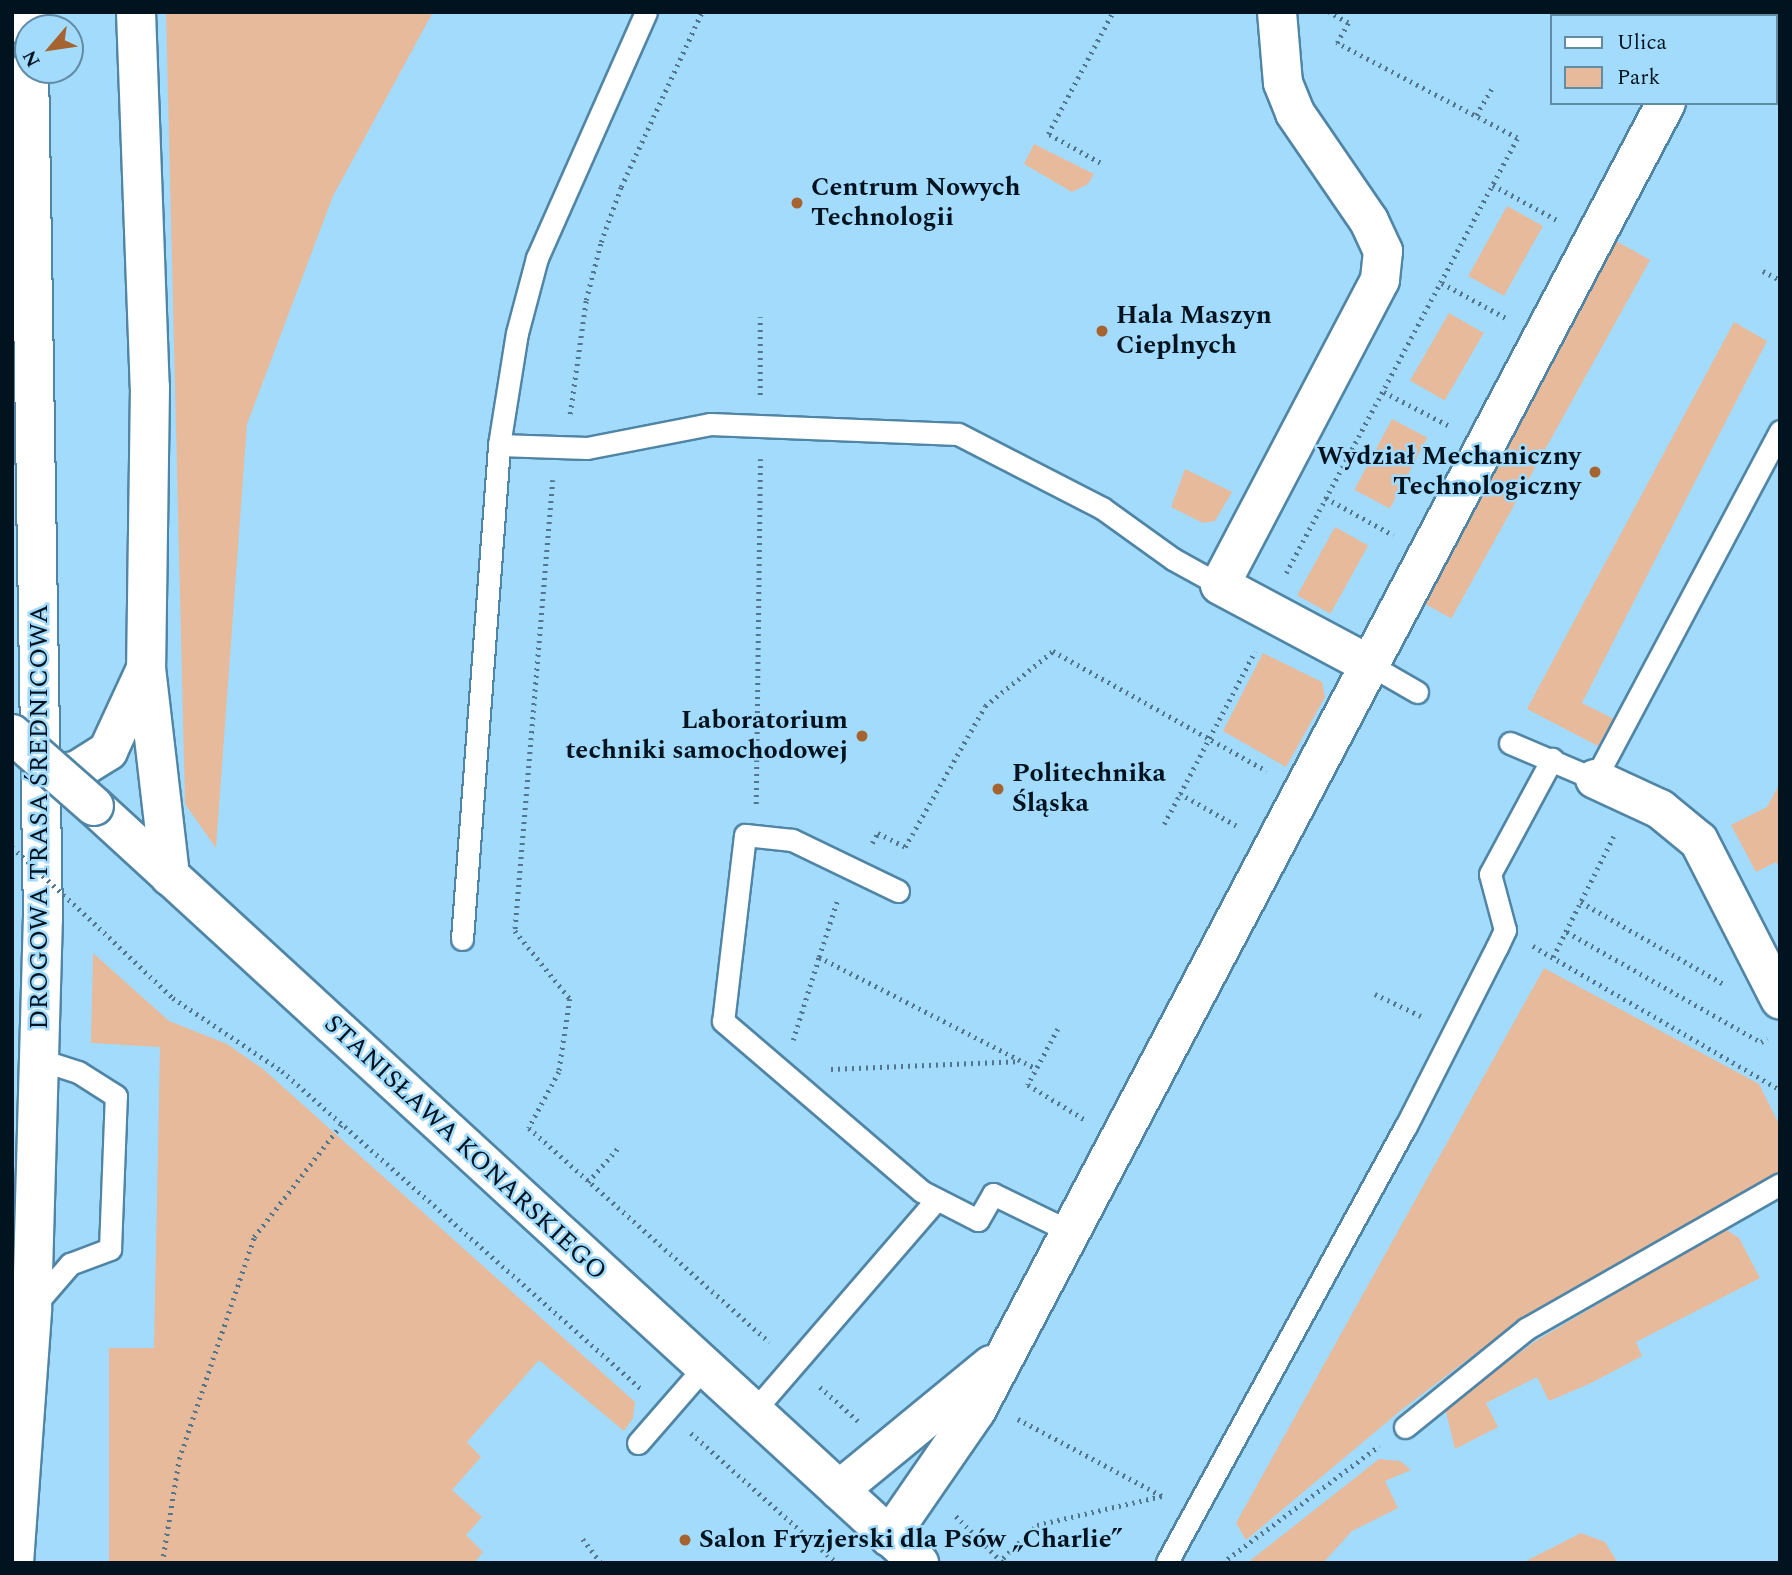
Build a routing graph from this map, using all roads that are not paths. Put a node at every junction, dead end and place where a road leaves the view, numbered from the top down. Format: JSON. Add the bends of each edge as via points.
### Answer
{"nodes":[{"id":1,"x":136,"y":12,"type":"edge"},
{"id":2,"x":646,"y":12,"type":"edge"},
{"id":3,"x":1277,"y":12,"type":"edge"},
{"id":4,"x":29,"y":84,"type":"edge"},
{"id":5,"x":1665,"y":105,"type":"edge"},
{"id":6,"x":1780,"y":431,"type":"edge"},
{"id":7,"x":499,"y":445,"type":"junction"},
{"id":8,"x":1220,"y":585,"type":"junction"},
{"id":9,"x":1372,"y":666,"type":"junction"},
{"id":10,"x":146,"y":668,"type":"junction"},
{"id":11,"x":1417,"y":692,"type":"dead end"},
{"id":12,"x":12,"y":733,"type":"edge"},
{"id":13,"x":1510,"y":743,"type":"dead end"},
{"id":14,"x":1552,"y":759,"type":"junction"},
{"id":15,"x":55,"y":773,"type":"junction"},
{"id":16,"x":1595,"y":779,"type":"junction"},
{"id":17,"x":170,"y":877,"type":"junction"},
{"id":18,"x":898,"y":891,"type":"dead end"},
{"id":19,"x":462,"y":939,"type":"dead end"},
{"id":20,"x":1773,"y":986,"type":"edge"},
{"id":21,"x":40,"y":1060,"type":"junction"},
{"id":22,"x":1780,"y":1184,"type":"edge"},
{"id":23,"x":937,"y":1199,"type":"junction"},
{"id":24,"x":1069,"y":1231,"type":"junction"},
{"id":25,"x":32,"y":1309,"type":"junction"},
{"id":26,"x":1009,"y":1345,"type":"junction"},
{"id":27,"x":704,"y":1367,"type":"junction"},
{"id":28,"x":753,"y":1412,"type":"junction"},
{"id":29,"x":1405,"y":1427,"type":"road end"},
{"id":30,"x":638,"y":1443,"type":"dead end"},
{"id":31,"x":839,"y":1490,"type":"junction"},
{"id":32,"x":889,"y":1537,"type":"junction"},
{"id":33,"x":1167,"y":1562,"type":"edge"},
{"id":34,"x":14,"y":1563,"type":"edge"},
{"id":35,"x":919,"y":1563,"type":"edge"}],
"edges":[{"from":1,"to":10,"type":"street","via":[[150,387]]},
{"from":2,"to":7,"type":"lane","via":[[537,258],[517,333]]},
{"from":3,"to":8,"type":"street","via":[[1283,83],[1295,113],[1369,221],[1382,251],[1381,270],[1367,308]]},
{"from":4,"to":21,"type":"street","name":"DROGOWA TRASA ŚREDNICOWA","via":[[40,561]]},
{"from":5,"to":9,"type":"street"},
{"from":6,"to":16,"type":"lane"},
{"from":7,"to":8,"type":"lane","via":[[559,450],[710,424],[958,434],[1093,503],[1173,559]]},
{"from":7,"to":19,"type":"lane"},
{"from":8,"to":9,"type":"street"},
{"from":9,"to":11,"type":"lane"},
{"from":9,"to":24,"type":"street"},
{"from":10,"to":15,"type":"street","via":[[108,751],[76,771]]},
{"from":10,"to":17,"type":"street"},
{"from":12,"to":15,"type":"street","name":"STANISŁAWA KONARSKIEGO","bridge":true},
{"from":13,"to":14,"type":"lane"},
{"from":14,"to":16,"type":"lane"},
{"from":14,"to":33,"type":"lane","via":[[1490,874],[1505,930],[1497,947],[1405,1128]]},
{"from":15,"to":17,"type":"street","name":"STANISŁAWA KONARSKIEGO","bridge":true},
{"from":16,"to":20,"type":"street","via":[[1660,809],[1699,841]]},
{"from":17,"to":27,"type":"street","name":"STANISŁAWA KONARSKIEGO"},
{"from":18,"to":23,"type":"lane","via":[[792,840],[746,835],[723,1021],[920,1191]]},
{"from":21,"to":25,"type":"street","name":"DROGOWA TRASA ŚREDNICOWA"},
{"from":21,"to":25,"type":"lane","via":[[78,1072],[116,1096],[110,1249],[70,1264]]},
{"from":22,"to":29,"type":"lane","via":[[1526,1329]]},
{"from":23,"to":24,"type":"lane","via":[[978,1220],[993,1194]]},
{"from":23,"to":28,"type":"lane"},
{"from":24,"to":26,"type":"street"},
{"from":25,"to":34,"type":"street","name":"DROGOWA TRASA ŚREDNICOWA"},
{"from":26,"to":31,"type":"street","via":[[971,1383]]},
{"from":26,"to":32,"type":"street","via":[[976,1411]]},
{"from":27,"to":28,"type":"street","name":"STANISŁAWA KONARSKIEGO"},
{"from":27,"to":30,"type":"lane"},
{"from":28,"to":31,"type":"street","name":"STANISŁAWA KONARSKIEGO"},
{"from":31,"to":32,"type":"street","name":"STANISŁAWA KONARSKIEGO"},
{"from":32,"to":35,"type":"street","name":"STANISŁAWA KONARSKIEGO"}]}
